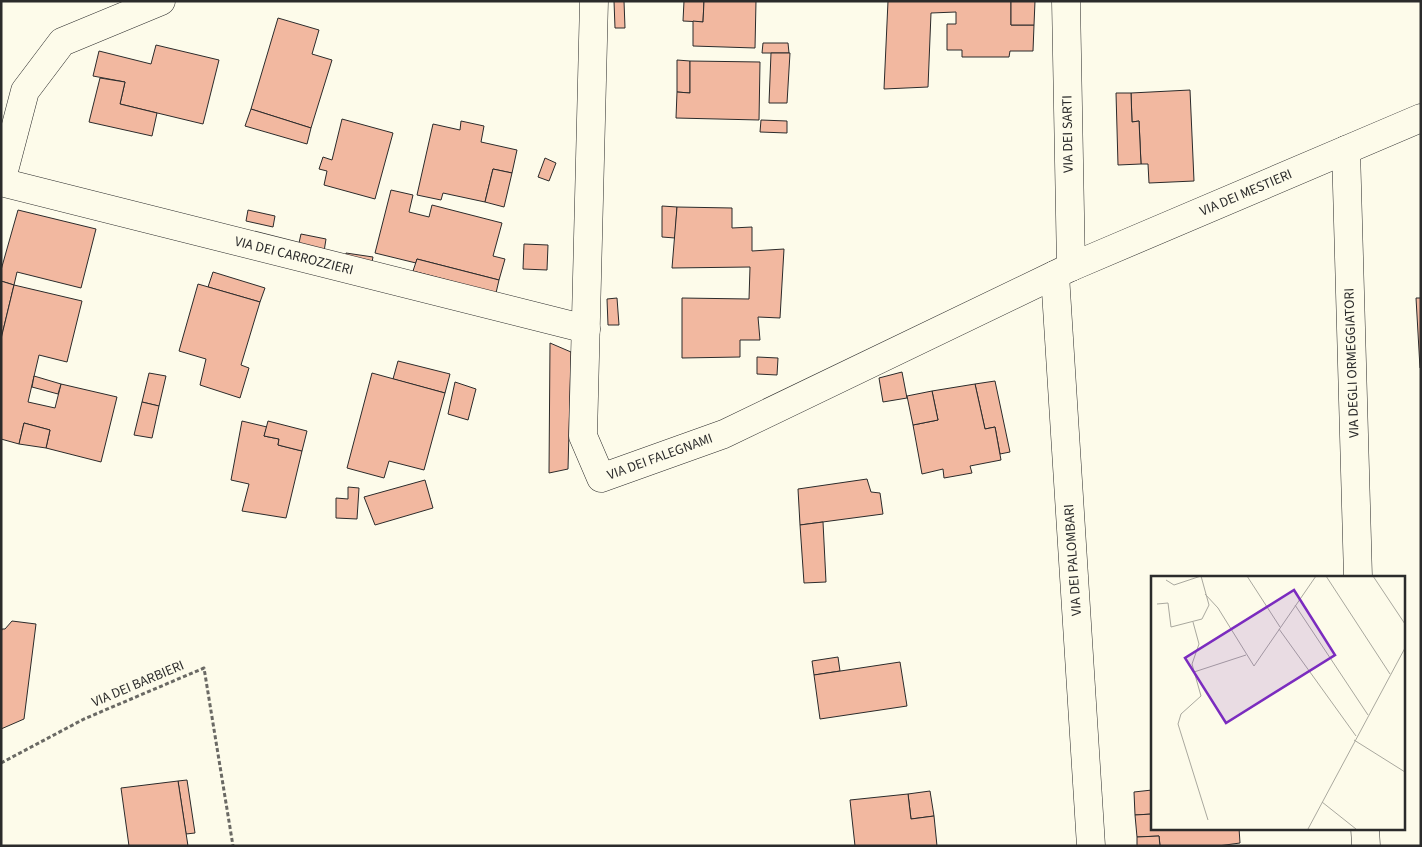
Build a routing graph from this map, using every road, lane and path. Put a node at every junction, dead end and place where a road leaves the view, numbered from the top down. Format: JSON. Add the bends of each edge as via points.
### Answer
{"nodes":[{"id":1,"x":161,"y":1,"type":"edge"},
{"id":2,"x":594,"y":1,"type":"edge"},
{"id":3,"x":1066,"y":1,"type":"edge"},
{"id":4,"x":1421,"y":118,"type":"edge"},
{"id":5,"x":1346,"y":150,"type":"junction"},
{"id":6,"x":1,"y":182,"type":"edge"},
{"id":7,"x":1063,"y":271,"type":"junction"},
{"id":8,"x":586,"y":329,"type":"junction"},
{"id":9,"x":1358,"y":576,"type":"edge"},
{"id":10,"x":1,"y":763,"type":"edge"},
{"id":11,"x":1365,"y":830,"type":"edge"},
{"id":12,"x":233,"y":846,"type":"edge"},
{"id":13,"x":1091,"y":846,"type":"edge"},
{"id":14,"x":1366,"y":846,"type":"edge"}],
"edges":[{"from":1,"to":6,"type":"street","via":[[62,42],[25,91]]},
{"from":2,"to":8,"type":"street","name":"VIA DEI FALEGNAMI"},
{"from":3,"to":7,"type":"street","name":"VIA DEI SARTI"},
{"from":4,"to":5,"type":"street","name":"VIA DEI MESTIERI"},
{"from":5,"to":7,"type":"street","name":"VIA DEI MESTIERI"},
{"from":5,"to":9,"type":"street","name":"VIA DEGLI ORMEGGIATORI"},
{"from":6,"to":8,"type":"street","name":"VIA DEI CARROZZIERI"},
{"from":7,"to":8,"type":"street","name":"VIA DEI FALEGNAMI","via":[[724,434],[600,478],[583,436]]},
{"from":7,"to":13,"type":"street","name":"VIA DEI PALOMBARI"},
{"from":10,"to":12,"type":"path","name":"VIA DEI BARBIERI","via":[[84,719],[204,668]]},
{"from":11,"to":14,"type":"street"}]}
